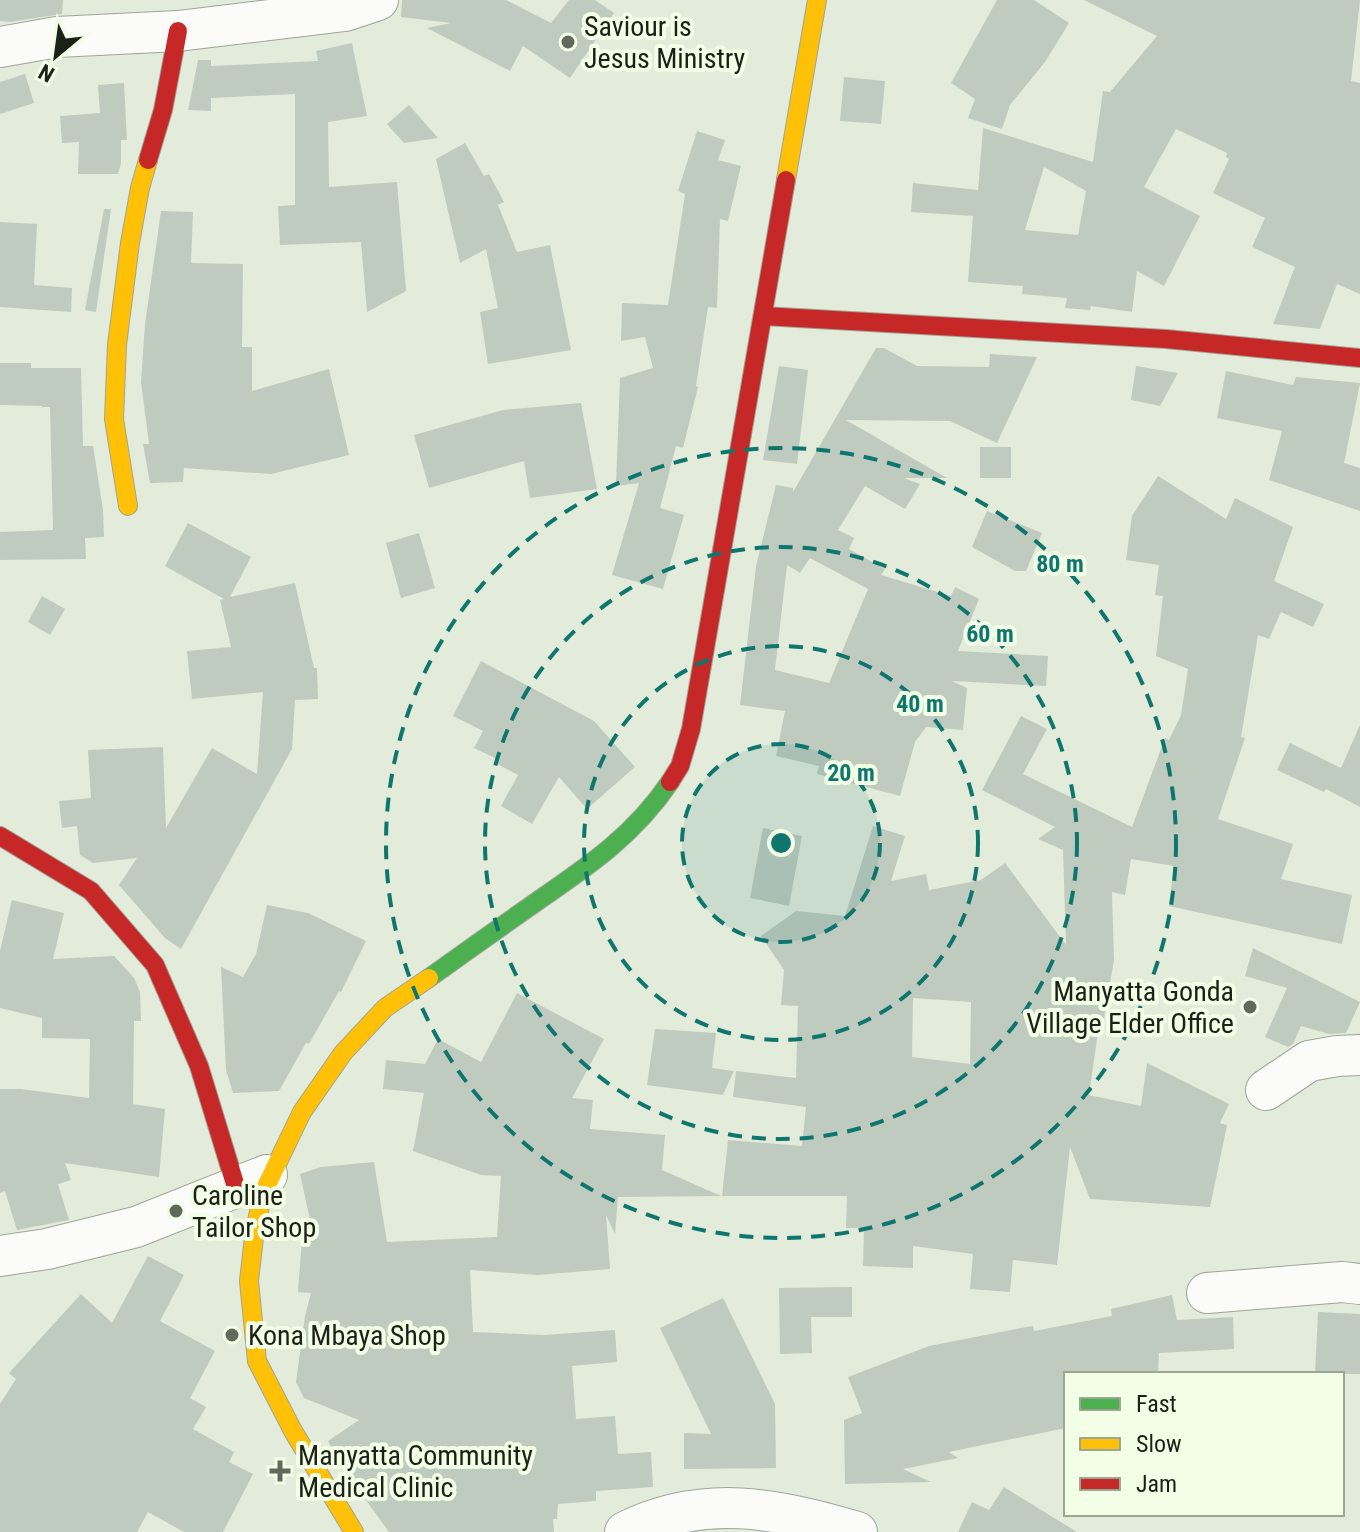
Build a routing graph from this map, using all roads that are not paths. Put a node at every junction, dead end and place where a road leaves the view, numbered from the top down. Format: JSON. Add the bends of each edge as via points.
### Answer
{"nodes":[{"id":1,"x":378,"y":0,"type":"edge"},
{"id":2,"x":817,"y":0,"type":"edge"},
{"id":3,"x":178,"y":31,"type":"junction"},
{"id":4,"x":0,"y":47,"type":"edge"},
{"id":5,"x":763,"y":316,"type":"junction"},
{"id":6,"x":1360,"y":358,"type":"edge"},
{"id":7,"x":128,"y":506,"type":"dead end"},
{"id":8,"x":0,"y":836,"type":"edge"},
{"id":9,"x":1360,"y":1055,"type":"edge"},
{"id":10,"x":1266,"y":1090,"type":"dead end"},
{"id":11,"x":254,"y":1180,"type":"junction"},
{"id":12,"x":0,"y":1256,"type":"edge"},
{"id":13,"x":1360,"y":1284,"type":"edge"},
{"id":14,"x":1207,"y":1293,"type":"dead end"},
{"id":15,"x":354,"y":1532,"type":"edge"},
{"id":16,"x":625,"y":1532,"type":"edge"},
{"id":17,"x":857,"y":1532,"type":"edge"}],
"edges":[{"from":1,"to":3,"type":"street","via":[[345,11]]},
{"from":2,"to":5,"type":"street"},
{"from":3,"to":4,"type":"street","via":[[57,37]]},
{"from":3,"to":7,"type":"street","via":[[163,110],[140,188],[117,345],[114,419]]},
{"from":5,"to":6,"type":"street","via":[[1166,339]]},
{"from":5,"to":11,"type":"street","via":[[691,729],[680,766],[649,810],[601,857],[385,1008],[343,1053]]},
{"from":8,"to":11,"type":"street","via":[[91,891],[155,965]]},
{"from":9,"to":10,"type":"street","via":[[1309,1061]]},
{"from":11,"to":12,"type":"street","via":[[136,1227]]},
{"from":11,"to":15,"type":"street","via":[[262,1195],[249,1281],[257,1361]]},
{"from":13,"to":14,"type":"street"},
{"from":16,"to":17,"type":"street","via":[[681,1512],[739,1507],[805,1516]]}]}
